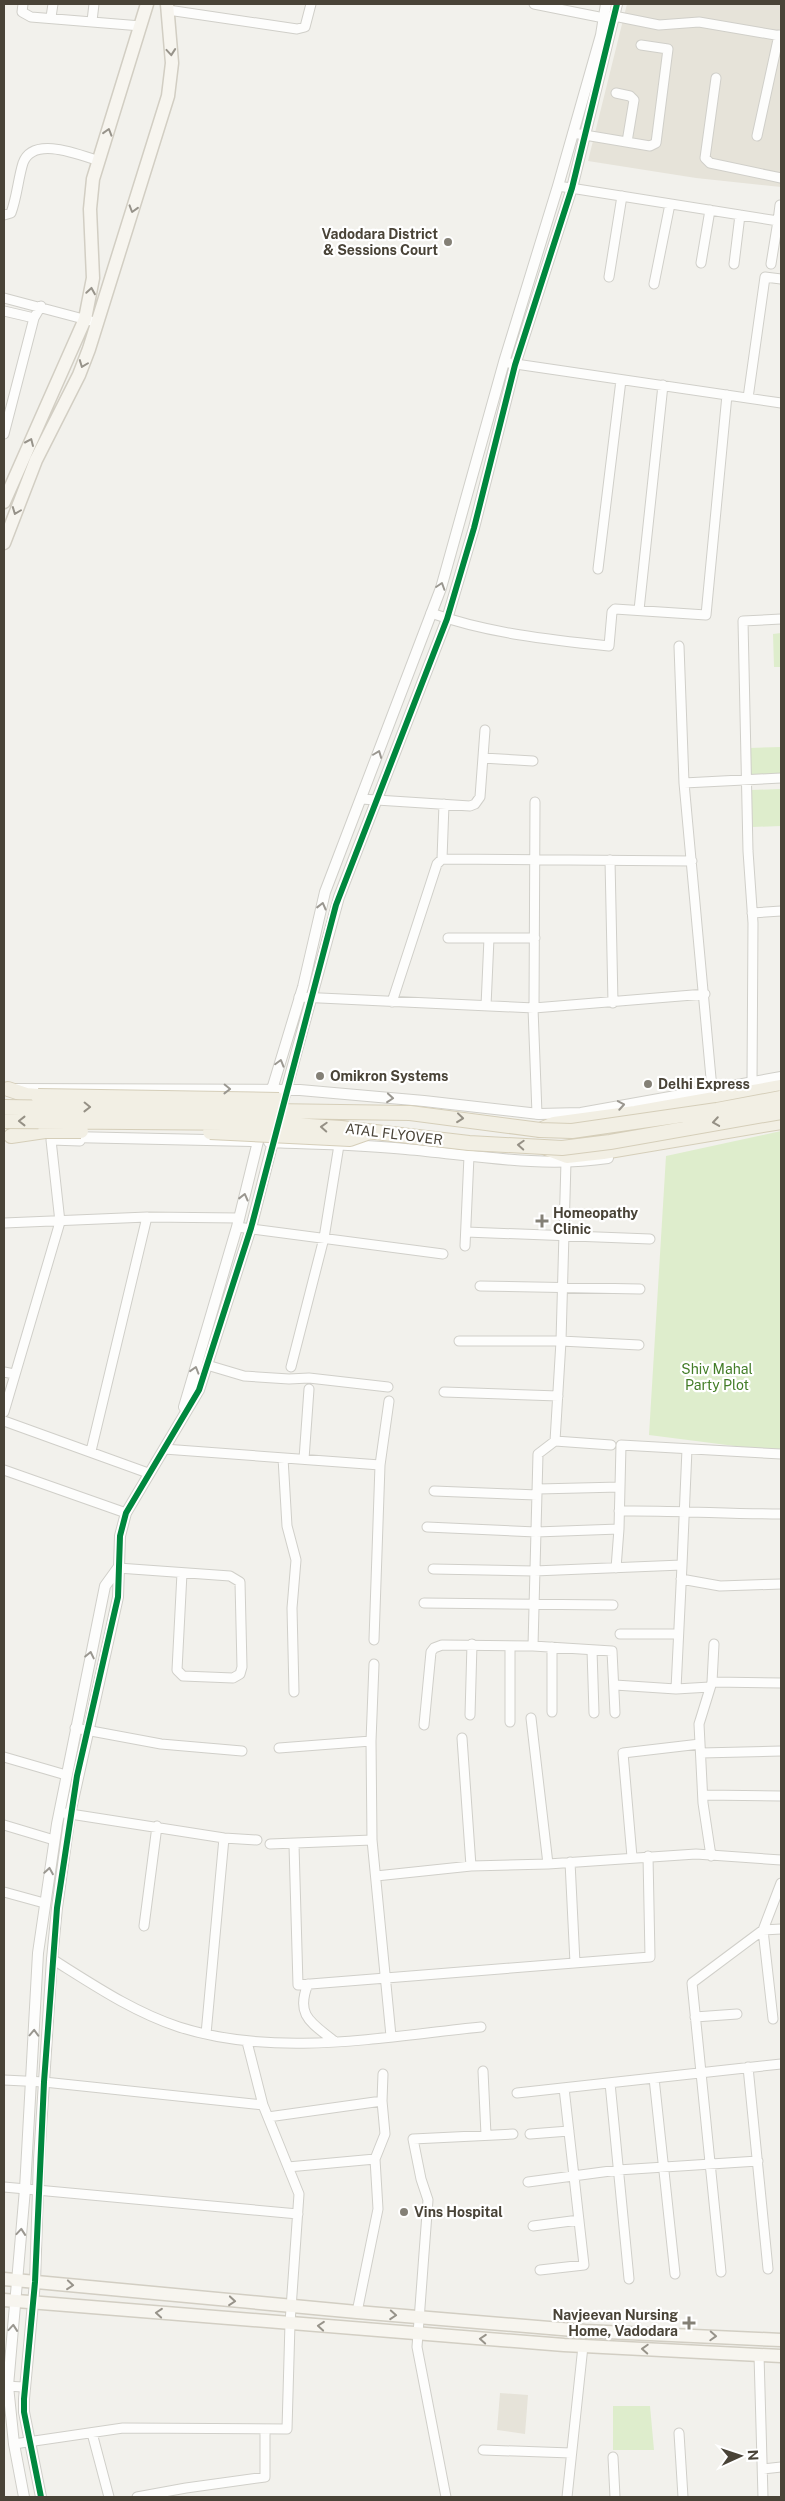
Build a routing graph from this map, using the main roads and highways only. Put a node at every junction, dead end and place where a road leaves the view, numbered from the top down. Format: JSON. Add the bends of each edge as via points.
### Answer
{"nodes":[{"id":1,"x":147,"y":4,"type":"edge"},
{"id":2,"x":167,"y":7,"type":"edge"},
{"id":3,"x":4,"y":502,"type":"edge"},
{"id":4,"x":4,"y":543,"type":"edge"},
{"id":5,"x":781,"y":1087,"type":"edge"},
{"id":6,"x":6,"y":1089,"type":"edge"},
{"id":7,"x":781,"y":1098,"type":"edge"},
{"id":8,"x":4,"y":1107,"type":"edge"},
{"id":9,"x":365,"y":1111,"type":"junction"},
{"id":10,"x":781,"y":1112,"type":"edge"},
{"id":11,"x":4,"y":1121,"type":"edge"},
{"id":12,"x":781,"y":1122,"type":"edge"},
{"id":13,"x":540,"y":1130,"type":"junction"},
{"id":14,"x":370,"y":1132,"type":"junction"},
{"id":15,"x":8,"y":1136,"type":"edge"},
{"id":16,"x":543,"y":1147,"type":"junction"},
{"id":17,"x":4,"y":2279,"type":"edge"},
{"id":18,"x":10,"y":2300,"type":"edge"},
{"id":19,"x":781,"y":2340,"type":"edge"},
{"id":20,"x":781,"y":2356,"type":"edge"}],
"edges":[{"from":3,"to":1,"type":"main road","one_way":true,"via":[[85,319],[93,278],[90,209],[93,179]]},
{"from":2,"to":4,"type":"main road","one_way":true,"via":[[172,63],[170,91],[79,375],[36,460]]},
{"from":5,"to":13,"type":"main road","via":[[554,1124]]},
{"from":6,"to":9,"type":"main road","bridge":true,"via":[[38,1096],[305,1101],[354,1105]]},
{"from":7,"to":13,"type":"main road","name":"ATAL FLYOVER","bridge":true,"via":[[605,1128]]},
{"from":8,"to":9,"type":"main road","name":"ATAL FLYOVER","one_way":true,"bridge":true},
{"from":9,"to":13,"type":"main road","name":"ATAL FLYOVER","one_way":true,"bridge":true,"via":[[429,1115]]},
{"from":10,"to":16,"type":"main road","name":"ATAL FLYOVER","one_way":true,"bridge":true,"via":[[610,1142]]},
{"from":14,"to":11,"type":"main road","name":"ATAL FLYOVER","one_way":true,"bridge":true,"via":[[260,1124]]},
{"from":12,"to":16,"type":"main road","via":[[567,1156]]},
{"from":14,"to":15,"type":"main road","bridge":true,"via":[[350,1139],[187,1130],[45,1131]]},
{"from":16,"to":14,"type":"main road","name":"ATAL FLYOVER","one_way":true,"bridge":true},
{"from":17,"to":19,"type":"main road","one_way":true,"via":[[585,2330]]},
{"from":20,"to":18,"type":"main road","one_way":true,"via":[[417,2334]]}]}
